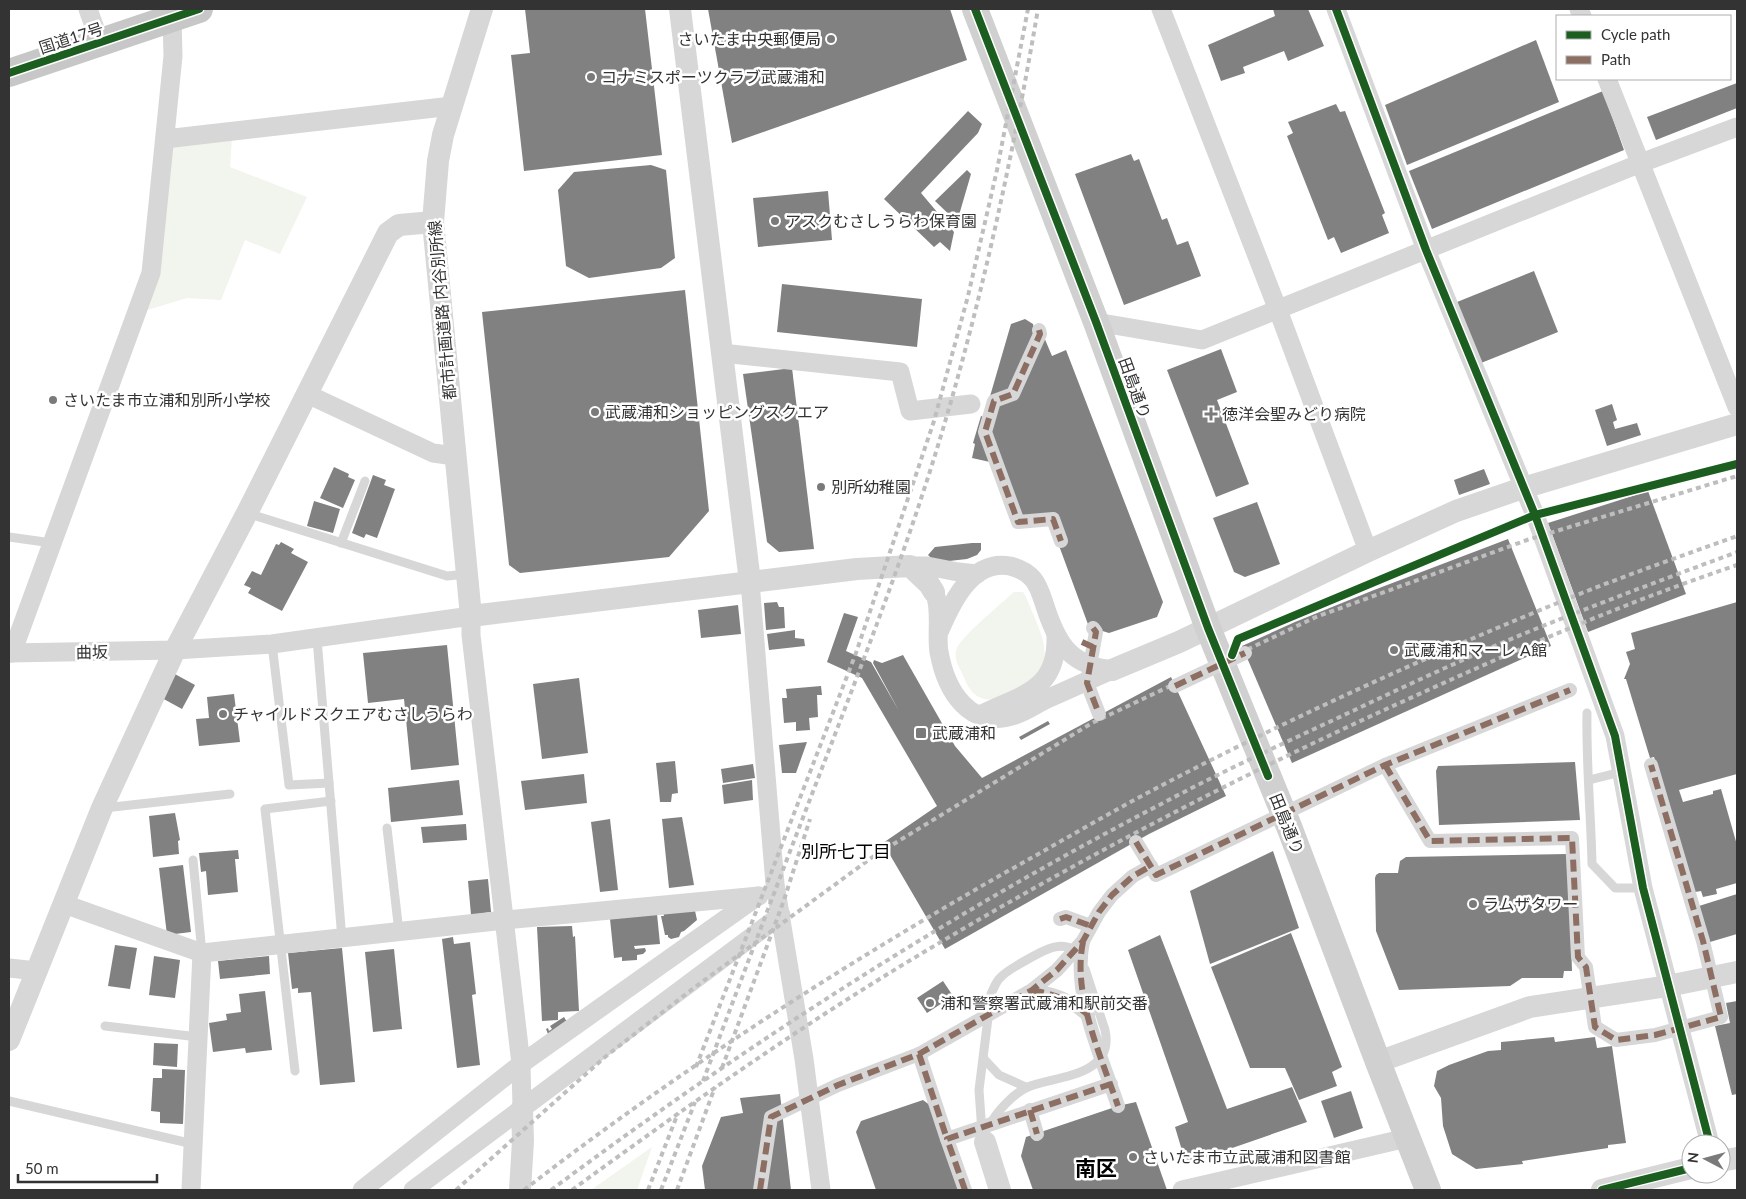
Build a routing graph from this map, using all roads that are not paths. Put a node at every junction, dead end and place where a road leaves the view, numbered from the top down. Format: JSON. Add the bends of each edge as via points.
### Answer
{"nodes":[{"id":1,"x":88,"y":9,"type":"edge"},
{"id":2,"x":199,"y":9,"type":"edge"},
{"id":3,"x":482,"y":9,"type":"edge"},
{"id":4,"x":680,"y":9,"type":"edge"},
{"id":5,"x":975,"y":9,"type":"edge"},
{"id":6,"x":1161,"y":9,"type":"edge"},
{"id":7,"x":1336,"y":9,"type":"edge"},
{"id":8,"x":172,"y":18,"type":"junction"},
{"id":9,"x":100,"y":43,"type":"junction"},
{"id":10,"x":9,"y":73,"type":"edge"},
{"id":11,"x":1607,"y":80,"type":"edge"},
{"id":12,"x":452,"y":106,"type":"junction"},
{"id":13,"x":1737,"y":127,"type":"edge"},
{"id":14,"x":164,"y":139,"type":"junction"},
{"id":15,"x":1641,"y":163,"type":"junction"},
{"id":16,"x":433,"y":222,"type":"junction"},
{"id":17,"x":1426,"y":250,"type":"junction"},
{"id":18,"x":1278,"y":310,"type":"junction"},
{"id":19,"x":1096,"y":322,"type":"junction"},
{"id":20,"x":1039,"y":330,"type":"dead end"},
{"id":21,"x":722,"y":353,"type":"junction"},
{"id":22,"x":307,"y":394,"type":"junction"},
{"id":23,"x":971,"y":404,"type":"dead end"},
{"id":24,"x":1737,"y":407,"type":"edge"},
{"id":25,"x":1737,"y":424,"type":"edge"},
{"id":26,"x":454,"y":456,"type":"junction"},
{"id":27,"x":365,"y":481,"type":"dead end"},
{"id":28,"x":1523,"y":488,"type":"junction"},
{"id":29,"x":247,"y":513,"type":"junction"},
{"id":30,"x":9,"y":537,"type":"edge"},
{"id":31,"x":1061,"y":541,"type":"dead end"},
{"id":32,"x":52,"y":543,"type":"junction"},
{"id":33,"x":341,"y":543,"type":"junction"},
{"id":34,"x":1368,"y":551,"type":"junction"},
{"id":35,"x":910,"y":566,"type":"junction"},
{"id":36,"x":467,"y":574,"type":"junction"},
{"id":37,"x":977,"y":574,"type":"junction"},
{"id":38,"x":750,"y":582,"type":"junction"},
{"id":39,"x":934,"y":592,"type":"joint"},
{"id":40,"x":471,"y":616,"type":"junction"},
{"id":41,"x":1208,"y":628,"type":"junction"},
{"id":42,"x":1092,"y":635,"type":"dead end"},
{"id":43,"x":938,"y":636,"type":"junction"},
{"id":44,"x":1056,"y":636,"type":"junction"},
{"id":45,"x":318,"y":639,"type":"junction"},
{"id":46,"x":272,"y":644,"type":"junction"},
{"id":47,"x":175,"y":650,"type":"junction"},
{"id":48,"x":10,"y":653,"type":"edge"},
{"id":49,"x":1245,"y":653,"type":"dead end"},
{"id":50,"x":1112,"y":670,"type":"junction"},
{"id":51,"x":1180,"y":688,"type":"dead end"},
{"id":52,"x":1570,"y":690,"type":"dead end"},
{"id":53,"x":1587,"y":713,"type":"dead end"},
{"id":54,"x":1099,"y":714,"type":"dead end"},
{"id":55,"x":977,"y":715,"type":"junction"},
{"id":56,"x":1385,"y":765,"type":"junction"},
{"id":57,"x":1651,"y":765,"type":"dead end"},
{"id":58,"x":1621,"y":772,"type":"junction"},
{"id":59,"x":1589,"y":780,"type":"junction"},
{"id":60,"x":329,"y":783,"type":"junction"},
{"id":61,"x":230,"y":794,"type":"dead end"},
{"id":62,"x":331,"y":801,"type":"junction"},
{"id":63,"x":102,"y":808,"type":"junction"},
{"id":64,"x":1281,"y":809,"type":"junction"},
{"id":65,"x":387,"y":828,"type":"dead end"},
{"id":66,"x":1136,"y":842,"type":"dead end"},
{"id":67,"x":193,"y":860,"type":"dead end"},
{"id":68,"x":1151,"y":866,"type":"junction"},
{"id":69,"x":775,"y":884,"type":"junction"},
{"id":70,"x":1643,"y":888,"type":"junction"},
{"id":71,"x":759,"y":896,"type":"junction"},
{"id":72,"x":64,"y":904,"type":"junction"},
{"id":73,"x":781,"y":915,"type":"junction"},
{"id":74,"x":1060,"y":919,"type":"dead end"},
{"id":75,"x":505,"y":920,"type":"junction"},
{"id":76,"x":399,"y":932,"type":"junction"},
{"id":77,"x":1087,"y":932,"type":"junction"},
{"id":78,"x":342,"y":939,"type":"junction"},
{"id":79,"x":280,"y":945,"type":"junction"},
{"id":80,"x":202,"y":953,"type":"junction"},
{"id":81,"x":1083,"y":962,"type":"junction"},
{"id":82,"x":9,"y":968,"type":"edge"},
{"id":83,"x":37,"y":971,"type":"junction"},
{"id":84,"x":1737,"y":972,"type":"edge"},
{"id":85,"x":1668,"y":986,"type":"junction"},
{"id":86,"x":1032,"y":990,"type":"junction"},
{"id":87,"x":1088,"y":1015,"type":"junction"},
{"id":88,"x":105,"y":1026,"type":"dead end"},
{"id":89,"x":198,"y":1037,"type":"junction"},
{"id":90,"x":9,"y":1040,"type":"edge"},
{"id":91,"x":920,"y":1054,"type":"junction"},
{"id":92,"x":984,"y":1060,"type":"junction"},
{"id":93,"x":1378,"y":1062,"type":"junction"},
{"id":94,"x":521,"y":1064,"type":"junction"},
{"id":95,"x":295,"y":1071,"type":"dead end"},
{"id":96,"x":1111,"y":1084,"type":"junction"},
{"id":97,"x":1026,"y":1088,"type":"junction"},
{"id":98,"x":9,"y":1101,"type":"edge"},
{"id":99,"x":1118,"y":1106,"type":"dead end"},
{"id":100,"x":522,"y":1108,"type":"junction"},
{"id":101,"x":1030,"y":1110,"type":"junction"},
{"id":102,"x":1037,"y":1134,"type":"dead end"},
{"id":103,"x":1707,"y":1134,"type":"edge"},
{"id":104,"x":1407,"y":1138,"type":"junction"},
{"id":105,"x":947,"y":1139,"type":"junction"},
{"id":106,"x":985,"y":1142,"type":"junction"},
{"id":107,"x":193,"y":1144,"type":"junction"},
{"id":108,"x":1681,"y":1170,"type":"edge"},
{"id":109,"x":191,"y":1190,"type":"edge"},
{"id":110,"x":362,"y":1190,"type":"edge"},
{"id":111,"x":413,"y":1190,"type":"edge"},
{"id":112,"x":520,"y":1190,"type":"edge"},
{"id":113,"x":760,"y":1190,"type":"edge"},
{"id":114,"x":821,"y":1190,"type":"edge"},
{"id":115,"x":965,"y":1190,"type":"edge"},
{"id":116,"x":1000,"y":1190,"type":"edge"},
{"id":117,"x":1182,"y":1190,"type":"edge"},
{"id":118,"x":1428,"y":1190,"type":"edge"},
{"id":119,"x":1602,"y":1190,"type":"edge"}],
"edges":[{"from":1,"to":9,"type":"street"},
{"from":2,"to":8,"type":"highway","name":"国道17号"},
{"from":3,"to":12,"type":"street","name":"都市計画道路 内谷別所線"},
{"from":4,"to":21,"type":"street"},
{"from":5,"to":19,"type":"main road","name":"田島通り"},
{"from":6,"to":18,"type":"street"},
{"from":7,"to":17,"type":"street"},
{"from":8,"to":9,"type":"highway","name":"国道17号"},
{"from":8,"to":14,"type":"street","via":[[173,56]]},
{"from":9,"to":10,"type":"highway","name":"国道17号"},
{"from":11,"to":15,"type":"street"},
{"from":12,"to":14,"type":"street"},
{"from":12,"to":16,"type":"street","name":"都市計画道路 内谷別所線","via":[[438,161]]},
{"from":13,"to":15,"type":"street"},
{"from":14,"to":32,"type":"street","via":[[151,273]]},
{"from":15,"to":17,"type":"street"},
{"from":15,"to":24,"type":"street"},
{"from":16,"to":22,"type":"street","via":[[399,225],[388,233]]},
{"from":16,"to":26,"type":"street","name":"都市計画道路 内谷別所線"},
{"from":17,"to":18,"type":"street"},
{"from":17,"to":28,"type":"street"},
{"from":18,"to":19,"type":"street","via":[[1202,340]]},
{"from":18,"to":34,"type":"street"},
{"from":19,"to":41,"type":"main road","name":"田島通り"},
{"from":20,"to":31,"type":"street","via":[[1013,394],[994,402],[985,432],[1018,522],[1053,519]]},
{"from":21,"to":23,"type":"street","via":[[900,372],[910,411]]},
{"from":21,"to":38,"type":"street"},
{"from":22,"to":26,"type":"street","via":[[433,452]]},
{"from":22,"to":29,"type":"street"},
{"from":25,"to":28,"type":"street"},
{"from":26,"to":36,"type":"street","name":"都市計画道路 内谷別所線"},
{"from":27,"to":33,"type":"lane"},
{"from":28,"to":34,"type":"street","via":[[1456,511]]},
{"from":28,"to":58,"type":"street","via":[[1614,736]]},
{"from":29,"to":33,"type":"lane"},
{"from":29,"to":47,"type":"street"},
{"from":30,"to":32,"type":"lane"},
{"from":32,"to":48,"type":"street"},
{"from":33,"to":36,"type":"lane","via":[[447,576]]},
{"from":34,"to":41,"type":"street"},
{"from":35,"to":37,"type":"street"},
{"from":35,"to":38,"type":"street"},
{"from":35,"to":39,"type":"street"},
{"from":36,"to":40,"type":"street","name":"都市計画道路 内谷別所線"},
{"from":37,"to":43,"type":"street","via":[[956,596]]},
{"from":37,"to":44,"type":"street","via":[[1003,565],[1027,573],[1039,589]]},
{"from":38,"to":40,"type":"street"},
{"from":38,"to":69,"type":"street"},
{"from":39,"to":43,"type":"street"},
{"from":40,"to":45,"type":"street","name":"曲坂"},
{"from":40,"to":75,"type":"street"},
{"from":41,"to":50,"type":"street"},
{"from":41,"to":64,"type":"main road","name":"田島通り"},
{"from":42,"to":54,"type":"street","bridge":true,"via":[[1087,683]]},
{"from":43,"to":55,"type":"street","via":[[950,684],[959,701]]},
{"from":44,"to":50,"type":"street","via":[[1070,654],[1082,662],[1094,668]]},
{"from":44,"to":55,"type":"street","via":[[1054,662],[1045,679],[1025,694]]},
{"from":45,"to":46,"type":"street","name":"曲坂"},
{"from":45,"to":60,"type":"lane"},
{"from":46,"to":47,"type":"street","name":"曲坂"},
{"from":46,"to":60,"type":"lane","via":[[289,785]]},
{"from":47,"to":48,"type":"street","name":"曲坂"},
{"from":47,"to":63,"type":"street"},
{"from":49,"to":51,"type":"street","bridge":true},
{"from":50,"to":55,"type":"street","via":[[1014,715],[992,718]]},
{"from":52,"to":56,"type":"street","bridge":true},
{"from":53,"to":59,"type":"lane"},
{"from":56,"to":57,"type":"street","bridge":true,"via":[[1430,841],[1572,838],[1578,957],[1586,967],[1594,1027],[1616,1040],[1655,1035],[1721,1017],[1703,941]]},
{"from":56,"to":68,"type":"street","bridge":true,"via":[[1156,874]]},
{"from":58,"to":59,"type":"lane"},
{"from":58,"to":70,"type":"street"},
{"from":59,"to":70,"type":"lane","via":[[1592,864],[1615,888]]},
{"from":60,"to":62,"type":"lane"},
{"from":61,"to":63,"type":"lane"},
{"from":62,"to":78,"type":"lane"},
{"from":62,"to":79,"type":"lane","via":[[265,810]]},
{"from":63,"to":72,"type":"street"},
{"from":64,"to":77,"type":"street","via":[[1134,878],[1112,893],[1098,910]]},
{"from":64,"to":93,"type":"main road","name":"田島通り"},
{"from":65,"to":76,"type":"lane"},
{"from":66,"to":68,"type":"street","bridge":true},
{"from":67,"to":80,"type":"lane"},
{"from":68,"to":77,"type":"street","bridge":true,"via":[[1133,876],[1112,895]]},
{"from":69,"to":71,"type":"street"},
{"from":69,"to":73,"type":"street"},
{"from":70,"to":85,"type":"street"},
{"from":71,"to":75,"type":"street"},
{"from":71,"to":94,"type":"street"},
{"from":72,"to":80,"type":"street"},
{"from":72,"to":83,"type":"street"},
{"from":73,"to":100,"type":"street"},
{"from":73,"to":114,"type":"street"},
{"from":74,"to":77,"type":"street","bridge":true,"via":[[1066,917]]},
{"from":75,"to":76,"type":"street"},
{"from":75,"to":94,"type":"street"},
{"from":76,"to":78,"type":"street"},
{"from":77,"to":81,"type":"lane","via":[[1080,948]]},
{"from":77,"to":86,"type":"street","bridge":true,"via":[[1057,970]]},
{"from":77,"to":87,"type":"street","bridge":true,"via":[[1080,974]]},
{"from":78,"to":79,"type":"street"},
{"from":79,"to":80,"type":"street"},
{"from":79,"to":95,"type":"lane"},
{"from":80,"to":89,"type":"street"},
{"from":81,"to":92,"type":"lane","via":[[1072,948],[1054,947],[1000,977],[992,994]]},
{"from":81,"to":97,"type":"lane","via":[[1107,1038],[1103,1052],[1095,1063],[1079,1074]]},
{"from":82,"to":83,"type":"street"},
{"from":83,"to":90,"type":"street"},
{"from":84,"to":85,"type":"street"},
{"from":85,"to":93,"type":"street","via":[[1530,1007]]},
{"from":85,"to":103,"type":"street"},
{"from":86,"to":87,"type":"street","via":[[1068,1000]]},
{"from":86,"to":91,"type":"street","bridge":true},
{"from":87,"to":96,"type":"street","bridge":true},
{"from":88,"to":89,"type":"lane"},
{"from":89,"to":107,"type":"street"},
{"from":91,"to":105,"type":"street"},
{"from":91,"to":113,"type":"street","bridge":true,"via":[[838,1085],[772,1117]]},
{"from":92,"to":97,"type":"lane","via":[[999,1075]]},
{"from":92,"to":106,"type":"lane","via":[[979,1090]]},
{"from":93,"to":104,"type":"main road","name":"田島通り"},
{"from":94,"to":100,"type":"street"},
{"from":94,"to":110,"type":"street"},
{"from":96,"to":99,"type":"street","bridge":true},
{"from":96,"to":101,"type":"street","bridge":true},
{"from":97,"to":106,"type":"lane","via":[[993,1118]]},
{"from":98,"to":107,"type":"lane"},
{"from":100,"to":111,"type":"street"},
{"from":100,"to":112,"type":"street"},
{"from":101,"to":102,"type":"street"},
{"from":101,"to":105,"type":"street","bridge":true},
{"from":104,"to":117,"type":"street"},
{"from":104,"to":118,"type":"main road","name":"田島通り"},
{"from":105,"to":115,"type":"street","bridge":true},
{"from":106,"to":116,"type":"street"},
{"from":107,"to":109,"type":"street"},
{"from":108,"to":119,"type":"street"}]}
